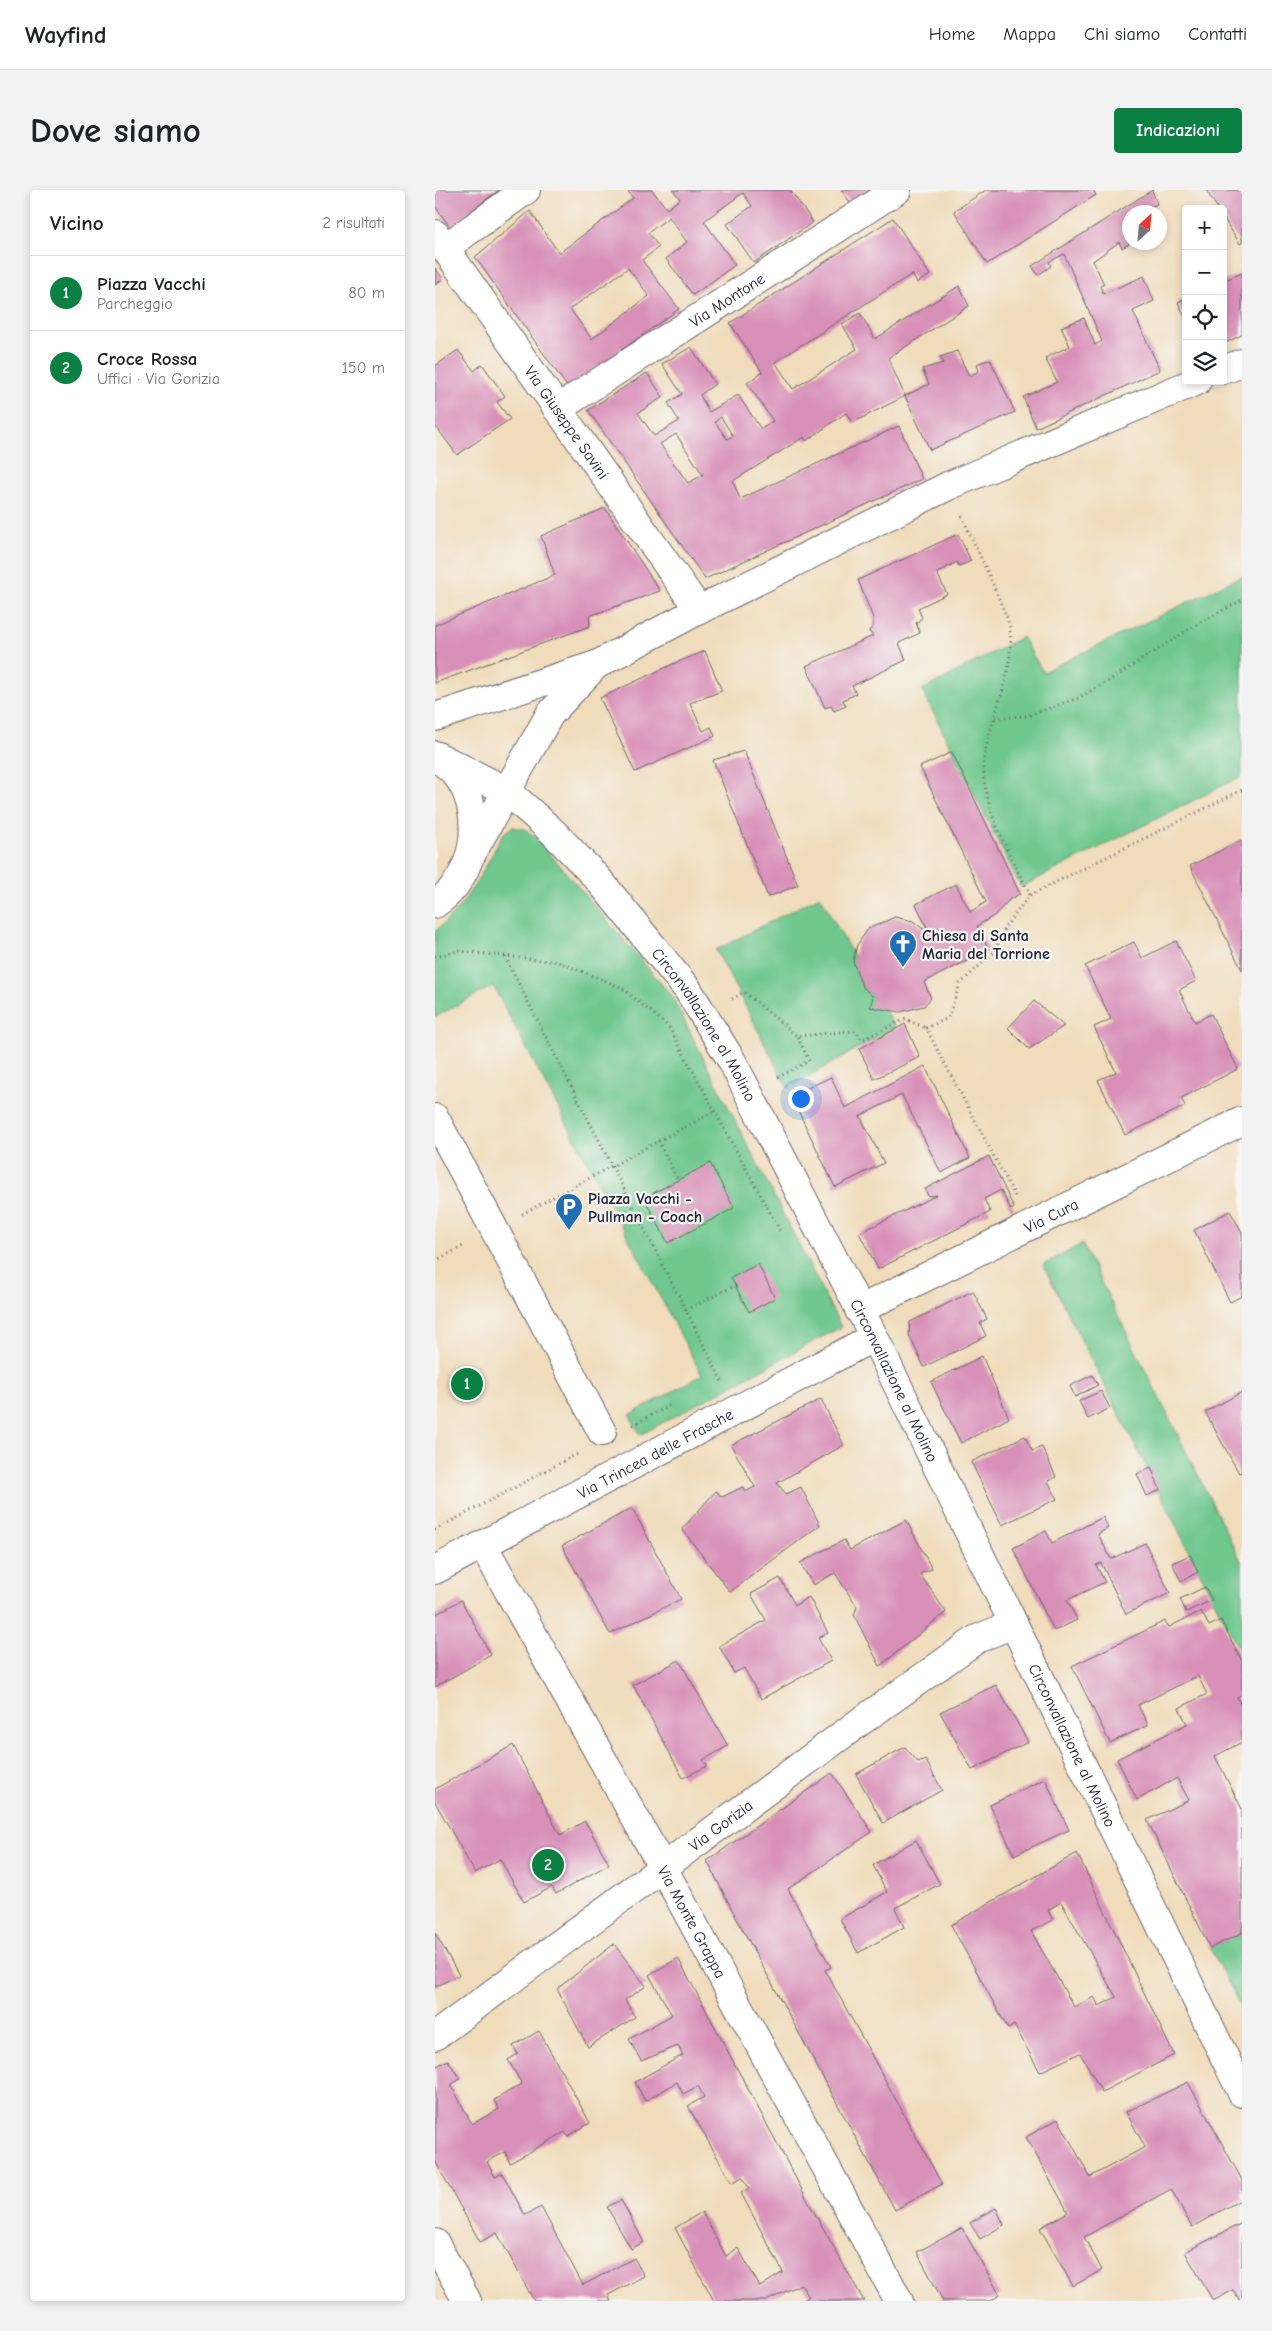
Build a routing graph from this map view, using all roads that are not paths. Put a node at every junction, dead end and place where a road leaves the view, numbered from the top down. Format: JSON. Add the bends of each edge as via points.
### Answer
{"nodes":[{"id":1,"x":526,"y":190,"type":"edge"},
{"id":2,"x":897,"y":190,"type":"edge"},
{"id":3,"x":440,"y":241,"type":"edge"},
{"id":4,"x":1242,"y":363,"type":"edge"},
{"id":5,"x":1227,"y":369,"type":"edge"},
{"id":6,"x":1188,"y":385,"type":"edge"},
{"id":7,"x":557,"y":409,"type":"junction"},
{"id":8,"x":699,"y":610,"type":"junction"},
{"id":9,"x":596,"y":665,"type":"junction"},
{"id":10,"x":435,"y":717,"type":"edge"},
{"id":11,"x":435,"y":755,"type":"edge"},
{"id":12,"x":507,"y":790,"type":"junction"},
{"id":13,"x":471,"y":855,"type":"junction"},
{"id":14,"x":435,"y":904,"type":"edge"},
{"id":15,"x":435,"y":1118,"type":"edge"},
{"id":16,"x":1242,"y":1121,"type":"edge"},
{"id":17,"x":859,"y":1310,"type":"junction"},
{"id":18,"x":874,"y":1336,"type":"junction"},
{"id":19,"x":602,"y":1432,"type":"dead end"},
{"id":20,"x":483,"y":1545,"type":"junction"},
{"id":21,"x":435,"y":1570,"type":"edge"},
{"id":22,"x":1013,"y":1624,"type":"junction"},
{"id":23,"x":663,"y":1868,"type":"junction"},
{"id":24,"x":435,"y":2036,"type":"edge"},
{"id":25,"x":1242,"y":2093,"type":"edge"},
{"id":26,"x":435,"y":2244,"type":"edge"},
{"id":27,"x":467,"y":2301,"type":"edge"},
{"id":28,"x":899,"y":2301,"type":"edge"}],
"edges":[{"from":1,"to":3,"type":"street"},
{"from":2,"to":7,"type":"street","name":"Via Montone"},
{"from":3,"to":7,"type":"street","name":"Via Giuseppe Savini"},
{"from":4,"to":5,"type":"street"},
{"from":6,"to":8,"type":"street","via":[[948,486]]},
{"from":7,"to":8,"type":"street","name":"Via Giuseppe Savini"},
{"from":8,"to":9,"type":"street"},
{"from":9,"to":10,"type":"street"},
{"from":9,"to":12,"type":"street","via":[[550,714]]},
{"from":11,"to":12,"type":"street","name":"Circonvallazione al Molino"},
{"from":11,"to":13,"type":"street","via":[[456,774],[469,801],[474,827]]},
{"from":12,"to":13,"type":"street"},
{"from":12,"to":17,"type":"street","name":"Circonvallazione al Molino","via":[[599,880],[688,990],[732,1061]]},
{"from":13,"to":14,"type":"street","via":[[460,879]]},
{"from":15,"to":19,"type":"street"},
{"from":16,"to":17,"type":"street","name":"Via Cura"},
{"from":17,"to":18,"type":"street","name":"Circonvallazione al Molino"},
{"from":18,"to":20,"type":"street","name":"Via Trincea delle Frasche"},
{"from":18,"to":22,"type":"street","name":"Circonvallazione al Molino"},
{"from":20,"to":21,"type":"street","name":"Via Trincea delle Frasche"},
{"from":20,"to":23,"type":"street","name":"Via Monte Grappa"},
{"from":22,"to":23,"type":"street","name":"Via Gorizia","via":[[977,1639]]},
{"from":22,"to":25,"type":"street","name":"Circonvallazione al Molino"},
{"from":23,"to":24,"type":"street","name":"Via Gorizia"},
{"from":23,"to":28,"type":"street","name":"Via Monte Grappa"},
{"from":26,"to":27,"type":"street"}]}
